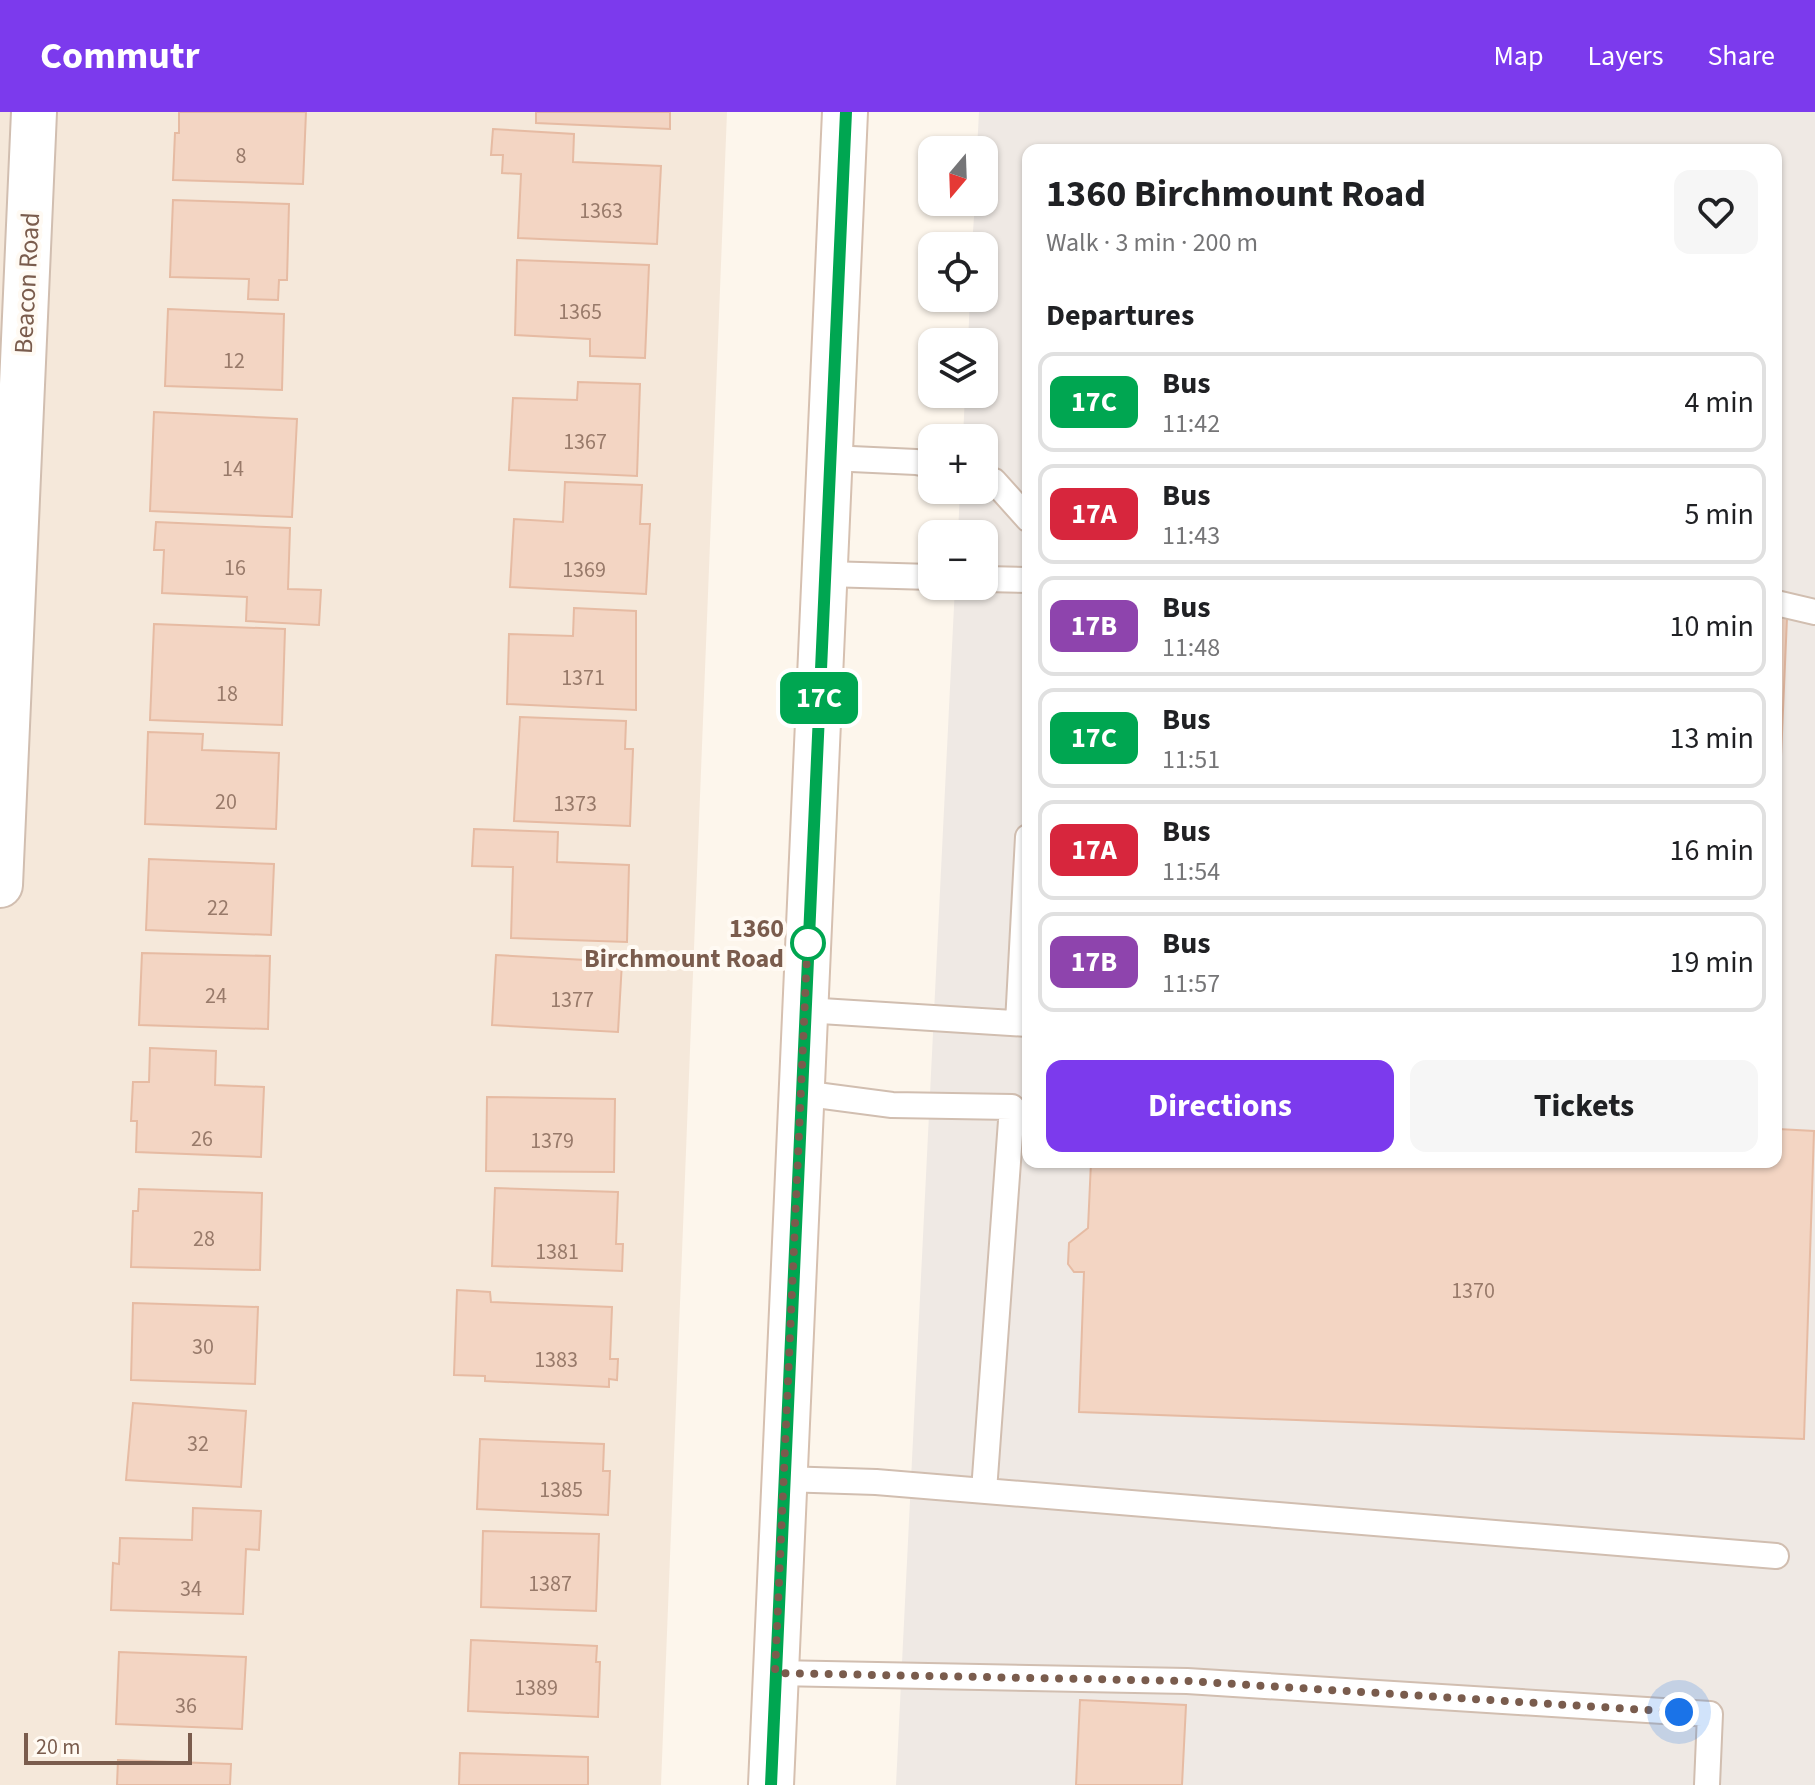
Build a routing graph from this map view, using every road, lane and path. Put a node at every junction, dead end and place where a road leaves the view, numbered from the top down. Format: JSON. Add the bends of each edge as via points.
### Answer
{"nodes":[{"id":1,"x":34,"y":112,"type":"edge"},
{"id":2,"x":845,"y":112,"type":"edge"},
{"id":3,"x":830,"y":458,"type":"junction"},
{"id":4,"x":918,"y":462,"type":"edge"},
{"id":5,"x":998,"y":485,"type":"edge"},
{"id":6,"x":1022,"y":512,"type":"edge"},
{"id":7,"x":825,"y":574,"type":"junction"},
{"id":8,"x":918,"y":577,"type":"edge"},
{"id":9,"x":998,"y":579,"type":"edge"},
{"id":10,"x":1022,"y":580,"type":"edge"},
{"id":11,"x":1782,"y":604,"type":"edge"},
{"id":12,"x":1815,"y":612,"type":"edge"},
{"id":13,"x":0,"y":885,"type":"edge"},
{"id":14,"x":805,"y":1010,"type":"junction"},
{"id":15,"x":1022,"y":1024,"type":"edge"},
{"id":16,"x":801,"y":1093,"type":"junction"},
{"id":17,"x":1020,"y":1102,"type":"edge"},
{"id":18,"x":783,"y":1479,"type":"junction"},
{"id":19,"x":984,"y":1491,"type":"junction"},
{"id":20,"x":1776,"y":1556,"type":"dead end"},
{"id":21,"x":775,"y":1673,"type":"junction"},
{"id":22,"x":771,"y":1785,"type":"edge"},
{"id":23,"x":1707,"y":1785,"type":"edge"}],
"edges":[{"from":1,"to":13,"type":"main road","name":"Beacon Road"},
{"from":2,"to":3,"type":"main road"},
{"from":3,"to":4,"type":"lane"},
{"from":3,"to":7,"type":"main road"},
{"from":5,"to":6,"type":"lane"},
{"from":7,"to":8,"type":"lane"},
{"from":7,"to":14,"type":"main road"},
{"from":9,"to":10,"type":"lane"},
{"from":11,"to":12,"type":"lane"},
{"from":14,"to":15,"type":"lane"},
{"from":14,"to":16,"type":"main road"},
{"from":16,"to":17,"type":"lane","via":[[892,1105]]},
{"from":16,"to":18,"type":"main road"},
{"from":17,"to":19,"type":"lane"},
{"from":18,"to":19,"type":"lane"},
{"from":18,"to":21,"type":"main road"},
{"from":19,"to":20,"type":"lane"},
{"from":21,"to":22,"type":"main road"},
{"from":21,"to":23,"type":"lane","via":[[1187,1681],[1710,1714]]}]}
